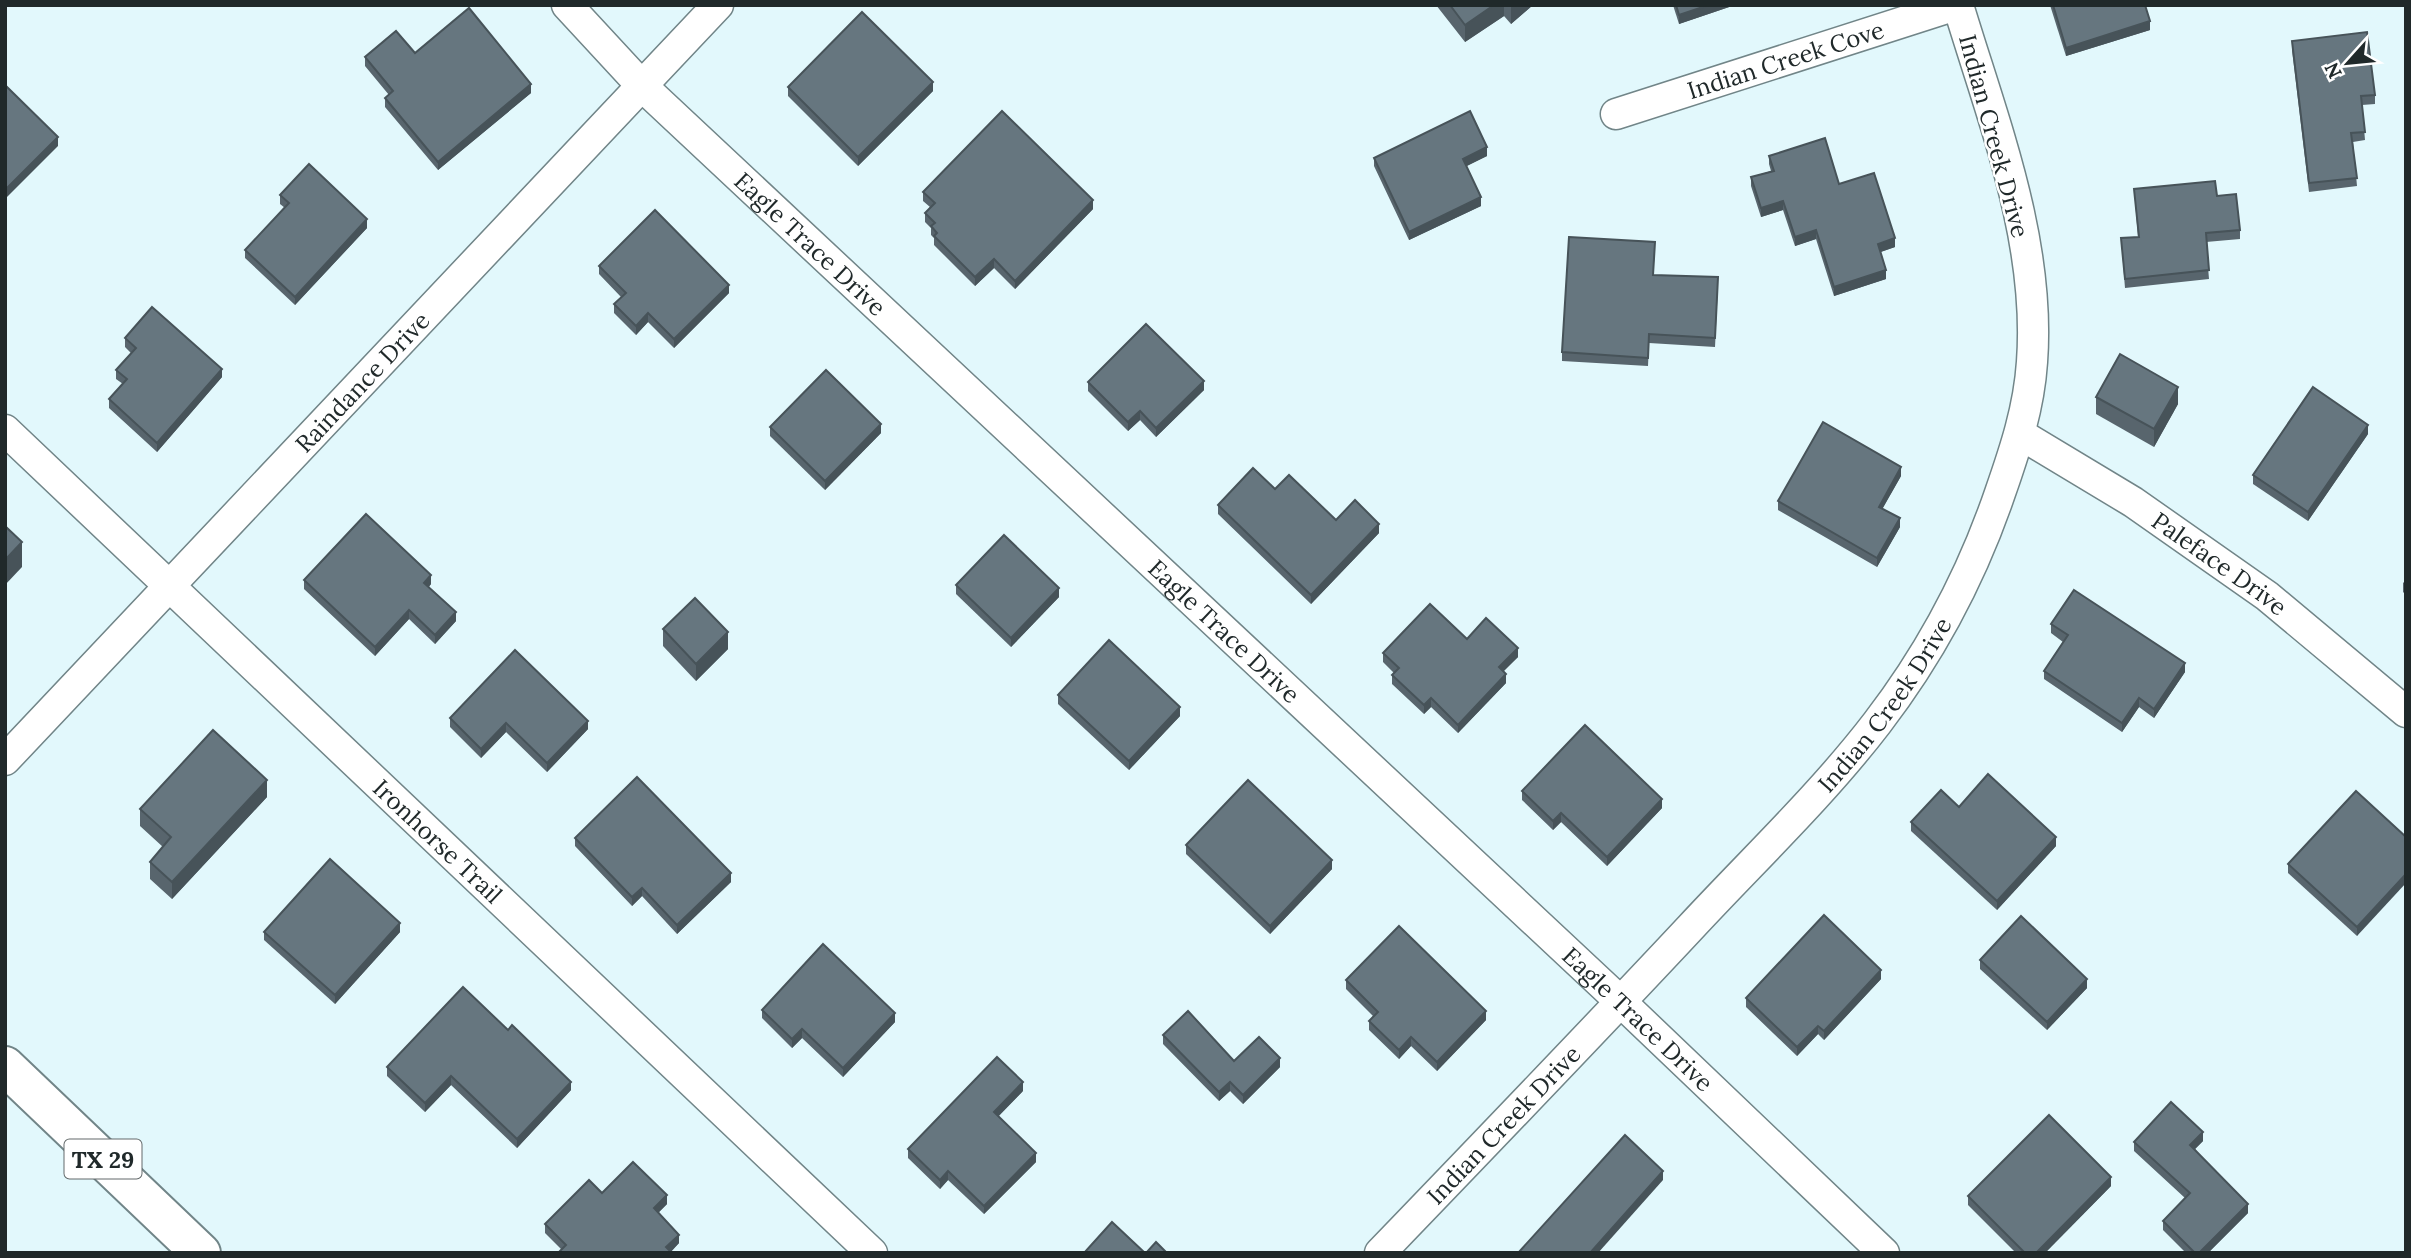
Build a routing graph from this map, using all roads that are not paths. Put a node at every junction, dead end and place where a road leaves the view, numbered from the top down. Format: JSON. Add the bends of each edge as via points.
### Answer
{"nodes":[{"id":1,"x":567,"y":5,"type":"edge"},
{"id":2,"x":718,"y":5,"type":"edge"},
{"id":3,"x":1957,"y":5,"type":"edge"},
{"id":4,"x":642,"y":85,"type":"junction"},
{"id":5,"x":1616,"y":114,"type":"dead end"},
{"id":6,"x":5,"y":430,"type":"edge"},
{"id":7,"x":2021,"y":435,"type":"junction"},
{"id":8,"x":169,"y":584,"type":"junction"},
{"id":9,"x":2406,"y":712,"type":"edge"},
{"id":10,"x":5,"y":760,"type":"edge"},
{"id":11,"x":1621,"y":1002,"type":"junction"},
{"id":12,"x":5,"y":1066,"type":"edge"},
{"id":13,"x":201,"y":1253,"type":"edge"},
{"id":14,"x":872,"y":1253,"type":"edge"},
{"id":15,"x":1380,"y":1253,"type":"edge"},
{"id":16,"x":1884,"y":1253,"type":"edge"}],
"edges":[{"from":1,"to":4,"type":"street","name":"Eagle Trace Drive"},
{"from":2,"to":4,"type":"street","name":"Raindance Drive"},
{"from":3,"to":5,"type":"street","name":"Indian Creek Cove"},
{"from":3,"to":7,"type":"street","name":"Indian Creek Drive","via":[[2015,191],[2031,283],[2032,363]]},
{"from":4,"to":8,"type":"street","name":"Raindance Drive"},
{"from":4,"to":11,"type":"street","name":"Eagle Trace Drive"},
{"from":6,"to":8,"type":"street","name":"Ironhorse Trail"},
{"from":7,"to":9,"type":"street","name":"Paleface Drive","via":[[2133,502],[2267,596]]},
{"from":7,"to":11,"type":"street","name":"Indian Creek Drive","via":[[1985,537],[1954,600],[1880,719]]},
{"from":8,"to":10,"type":"street","name":"Raindance Drive"},
{"from":8,"to":14,"type":"street","name":"Ironhorse Trail"},
{"from":11,"to":15,"type":"street","name":"Indian Creek Drive"},
{"from":11,"to":16,"type":"street","name":"Eagle Trace Drive"},
{"from":12,"to":13,"type":"main road","number":"TX 29"}]}
